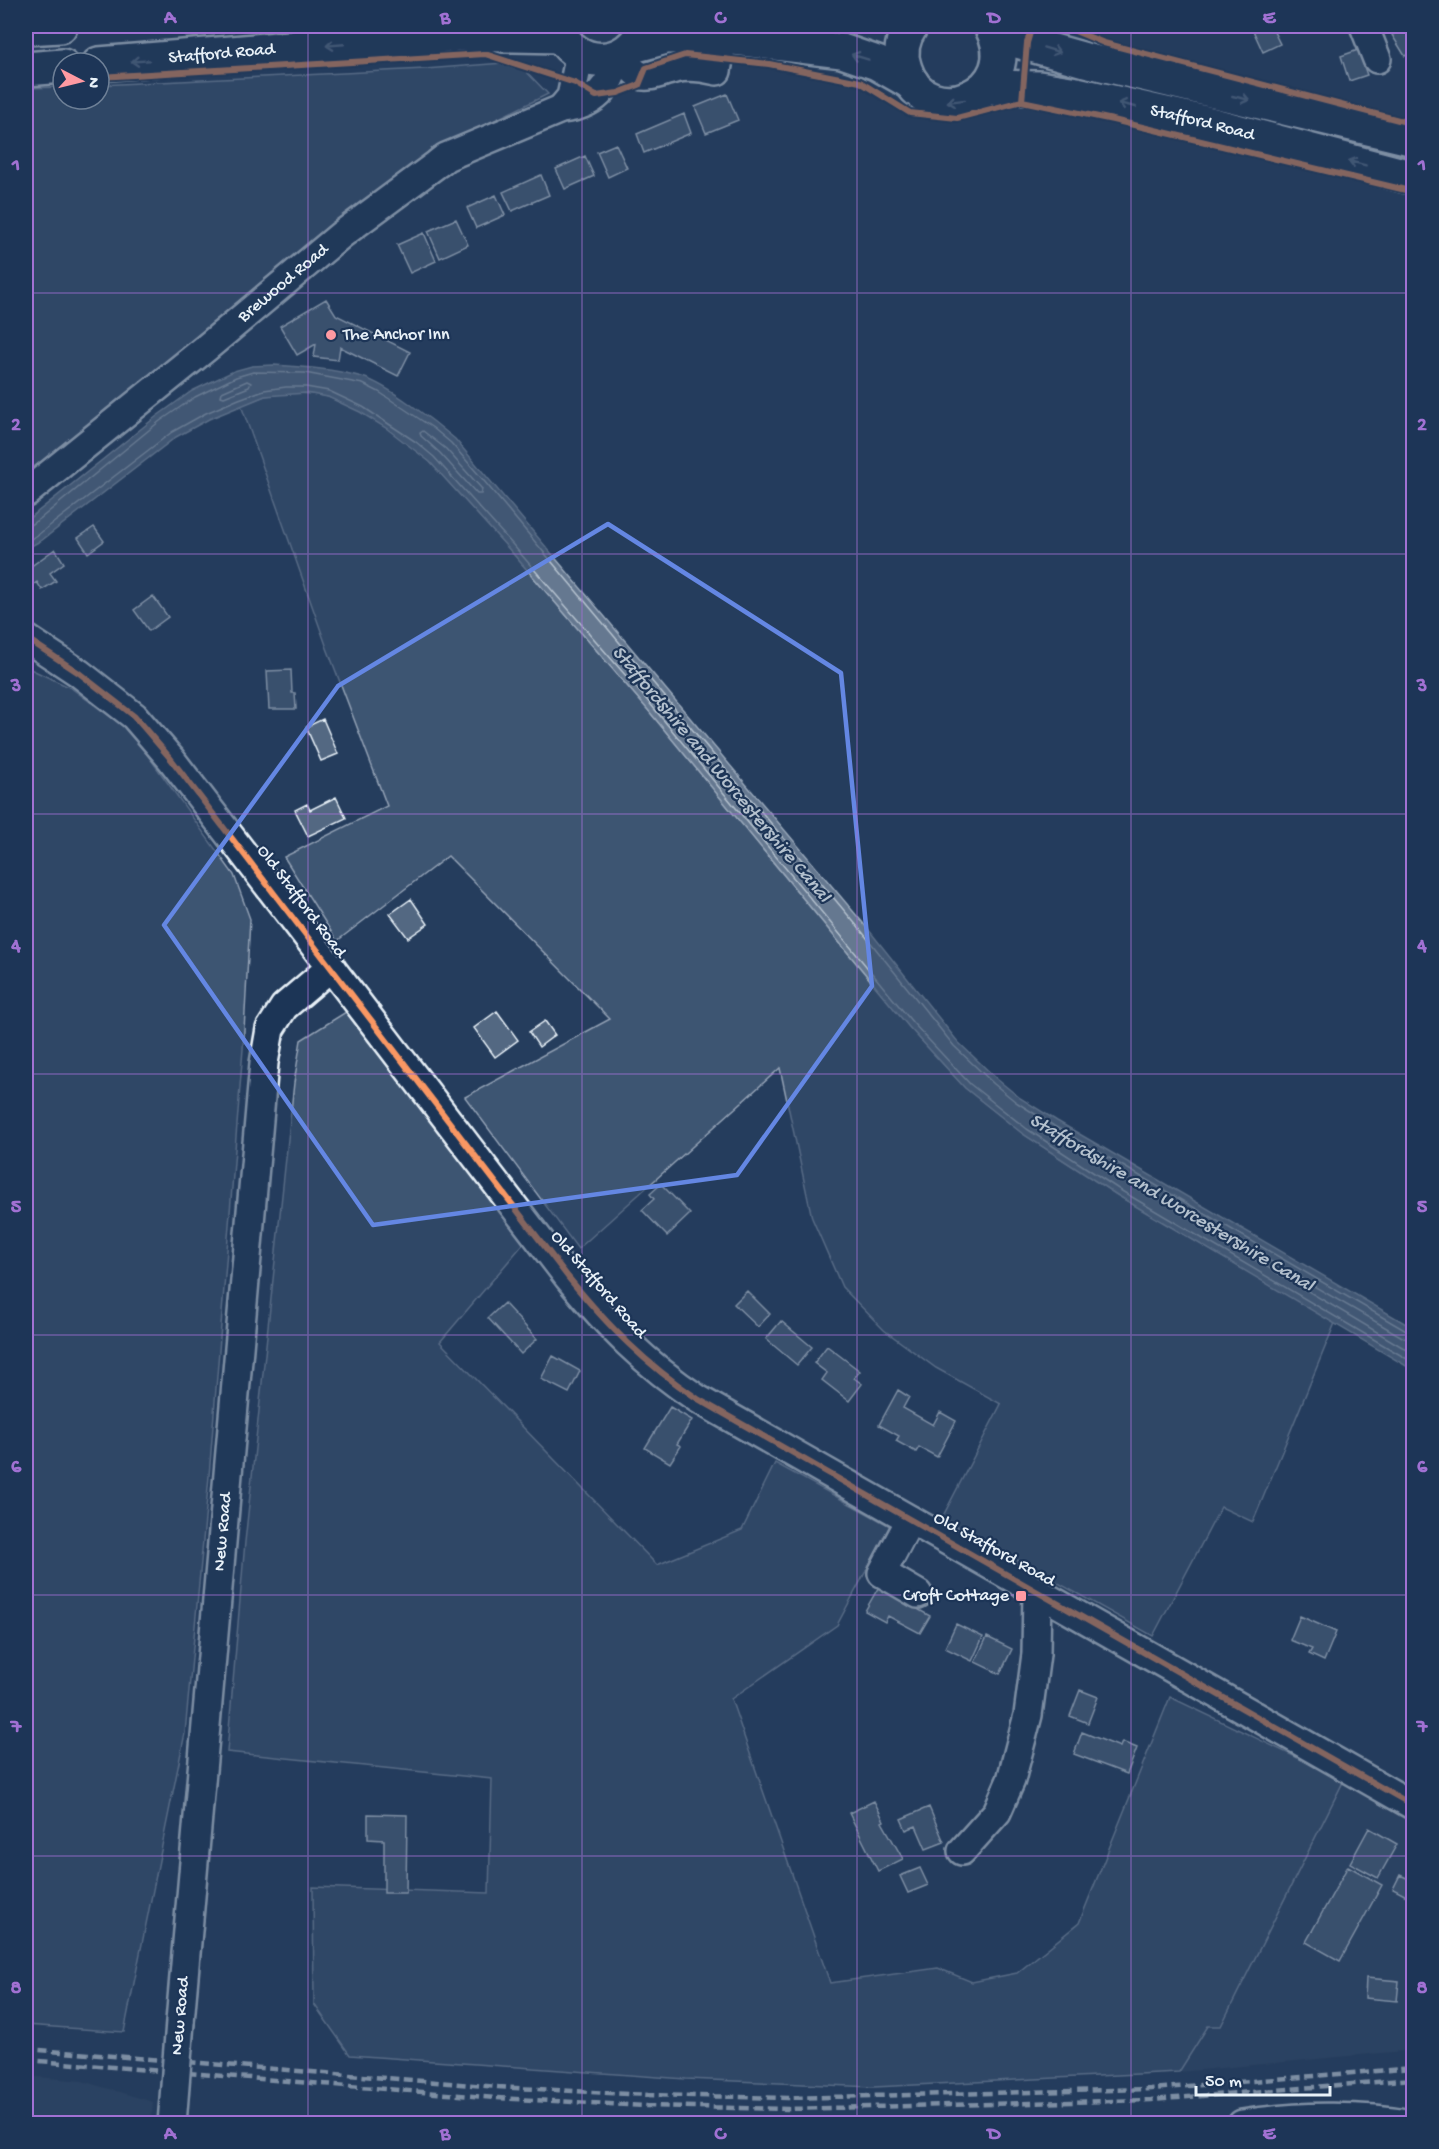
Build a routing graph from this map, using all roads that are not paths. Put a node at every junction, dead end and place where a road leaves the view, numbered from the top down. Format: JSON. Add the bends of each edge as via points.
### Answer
{"nodes":[{"id":1,"x":60,"y":26,"type":"edge"},
{"id":2,"x":911,"y":26,"type":"edge"},
{"id":3,"x":1364,"y":26,"type":"edge"},
{"id":4,"x":26,"y":28,"type":"edge"},
{"id":5,"x":993,"y":30,"type":"edge"},
{"id":6,"x":566,"y":38,"type":"edge"},
{"id":7,"x":631,"y":45,"type":"edge"},
{"id":8,"x":1377,"y":59,"type":"dead end"},
{"id":9,"x":111,"y":63,"type":"edge"},
{"id":10,"x":51,"y":67,"type":"edge"},
{"id":11,"x":26,"y":69,"type":"edge"},
{"id":12,"x":912,"y":83,"type":"junction"},
{"id":13,"x":987,"y":87,"type":"junction"},
{"id":14,"x":561,"y":110,"type":"junction"},
{"id":15,"x":1413,"y":139,"type":"edge"},
{"id":16,"x":1413,"y":178,"type":"edge"},
{"id":17,"x":26,"y":493,"type":"edge"},
{"id":18,"x":26,"y":638,"type":"edge"},
{"id":19,"x":331,"y":967,"type":"junction"},
{"id":20,"x":910,"y":1520,"type":"junction"},
{"id":21,"x":1037,"y":1591,"type":"junction"},
{"id":22,"x":918,"y":1594,"type":"dead end"},
{"id":23,"x":1413,"y":1806,"type":"edge"},
{"id":24,"x":962,"y":1851,"type":"dead end"},
{"id":25,"x":171,"y":2124,"type":"edge"},
{"id":26,"x":1242,"y":2124,"type":"edge"},
{"id":27,"x":1411,"y":2124,"type":"edge"}],
"edges":[{"from":1,"to":4,"type":"highway"},
{"from":2,"to":12,"type":"highway","via":[[903,40],[902,63]]},
{"from":3,"to":8,"type":"street"},
{"from":5,"to":13,"type":"highway","via":[[999,63]]},
{"from":5,"to":15,"type":"highway","name":"Stafford Road","one_way":true,"via":[[1085,60]]},
{"from":6,"to":7,"type":"highway","name":"Stafford Road","via":[[598,59]]},
{"from":6,"to":9,"type":"highway","name":"Stafford Road","one_way":true,"via":[[459,34]]},
{"from":6,"to":14,"type":"street","via":[[571,97]]},
{"from":12,"to":7,"type":"highway","one_way":true,"via":[[878,63],[842,51],[723,37],[666,37]]},
{"from":7,"to":14,"type":"street","name":"Brewood Road","via":[[596,96],[579,107]]},
{"from":10,"to":11,"type":"highway"},
{"from":13,"to":12,"type":"highway","one_way":true,"via":[[963,101],[949,102],[935,100]]},
{"from":16,"to":13,"type":"highway","name":"Stafford Road","one_way":true,"via":[[1202,122],[1088,97],[1039,88]]},
{"from":14,"to":17,"type":"street","name":"Brewood Road","via":[[446,157],[341,235]]},
{"from":18,"to":19,"type":"street","name":"Old Stafford Road","via":[[135,716]]},
{"from":19,"to":20,"type":"street","name":"Old Stafford Road","via":[[568,1277],[636,1353],[698,1399]]},
{"from":19,"to":25,"type":"street","name":"New Road","bridge":true,"via":[[284,1007],[270,1029],[264,1062]]},
{"from":20,"to":21,"type":"street","name":"Old Stafford Road"},
{"from":20,"to":22,"type":"street","via":[[882,1573]]},
{"from":21,"to":23,"type":"street","name":"Old Stafford Road"},
{"from":21,"to":24,"type":"street","via":[[1036,1654],[1029,1715],[1011,1780],[997,1812]]},
{"from":26,"to":27,"type":"street","via":[[1333,2118],[1387,2119]]}]}
